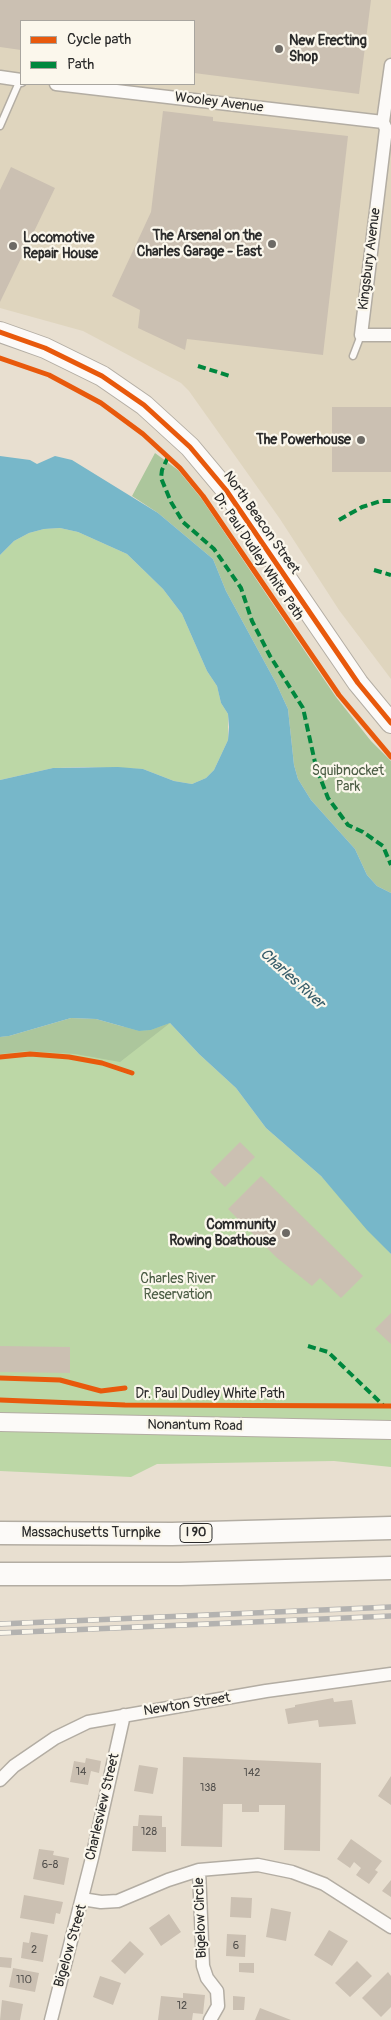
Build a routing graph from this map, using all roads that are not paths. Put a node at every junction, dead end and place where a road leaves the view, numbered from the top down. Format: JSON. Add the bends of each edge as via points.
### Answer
{"nodes":[{"id":1,"x":391,"y":65,"type":"edge"},
{"id":2,"x":0,"y":77,"type":"edge"},
{"id":3,"x":20,"y":80,"type":"edge"},
{"id":4,"x":20,"y":82,"type":"edge"},
{"id":5,"x":65,"y":85,"type":"edge"},
{"id":6,"x":383,"y":122,"type":"junction"},
{"id":7,"x":0,"y":126,"type":"edge"},
{"id":8,"x":0,"y":332,"type":"edge"},
{"id":9,"x":361,"y":335,"type":"junction"},
{"id":10,"x":391,"y":335,"type":"edge"},
{"id":11,"x":353,"y":356,"type":"dead end"},
{"id":12,"x":391,"y":724,"type":"edge"},
{"id":13,"x":0,"y":1422,"type":"edge"},
{"id":14,"x":391,"y":1430,"type":"edge"},
{"id":15,"x":391,"y":1528,"type":"edge"},
{"id":16,"x":0,"y":1533,"type":"edge"},
{"id":17,"x":391,"y":1568,"type":"edge"},
{"id":18,"x":0,"y":1574,"type":"edge"},
{"id":19,"x":391,"y":1674,"type":"edge"},
{"id":20,"x":124,"y":1715,"type":"junction"},
{"id":21,"x":0,"y":1780,"type":"edge"},
{"id":22,"x":199,"y":1870,"type":"junction"},
{"id":23,"x":82,"y":1899,"type":"junction"},
{"id":24,"x":391,"y":1927,"type":"edge"},
{"id":25,"x":51,"y":2020,"type":"edge"},
{"id":26,"x":210,"y":2020,"type":"edge"}],
"edges":[{"from":1,"to":6,"type":"street","name":"Kingsbury Avenue"},
{"from":2,"to":3,"type":"street"},
{"from":4,"to":7,"type":"lane"},
{"from":5,"to":6,"type":"street","name":"Wooley Avenue"},
{"from":6,"to":9,"type":"street","name":"Kingsbury Avenue","via":[[386,129]]},
{"from":8,"to":12,"type":"main road","name":"North Beacon Street","via":[[45,348],[102,376],[144,405],[190,447],[226,490],[354,677]]},
{"from":9,"to":10,"type":"street"},
{"from":9,"to":11,"type":"lane"},
{"from":13,"to":14,"type":"main road","name":"Nonantum Road"},
{"from":15,"to":16,"type":"highway","name":"Massachusetts Turnpike","number":"I 90","via":[[181,1534]]},
{"from":17,"to":18,"type":"highway","via":[[180,1574]]},
{"from":19,"to":20,"type":"street","name":"Newton Street"},
{"from":20,"to":21,"type":"street","name":"Newton Street","via":[[88,1722],[55,1738],[14,1766]]},
{"from":20,"to":23,"type":"street","name":"Charlesview Street"},
{"from":22,"to":23,"type":"street","name":"Bigelow Street","via":[[123,1900],[100,1902]]},
{"from":22,"to":24,"type":"street","name":"Bigelow Street","via":[[258,1865],[292,1872],[324,1884]]},
{"from":22,"to":26,"type":"street","name":"Bigelow Circle","via":[[203,1966],[217,1991],[218,2006]]},
{"from":23,"to":25,"type":"street","name":"Bigelow Street"}]}
